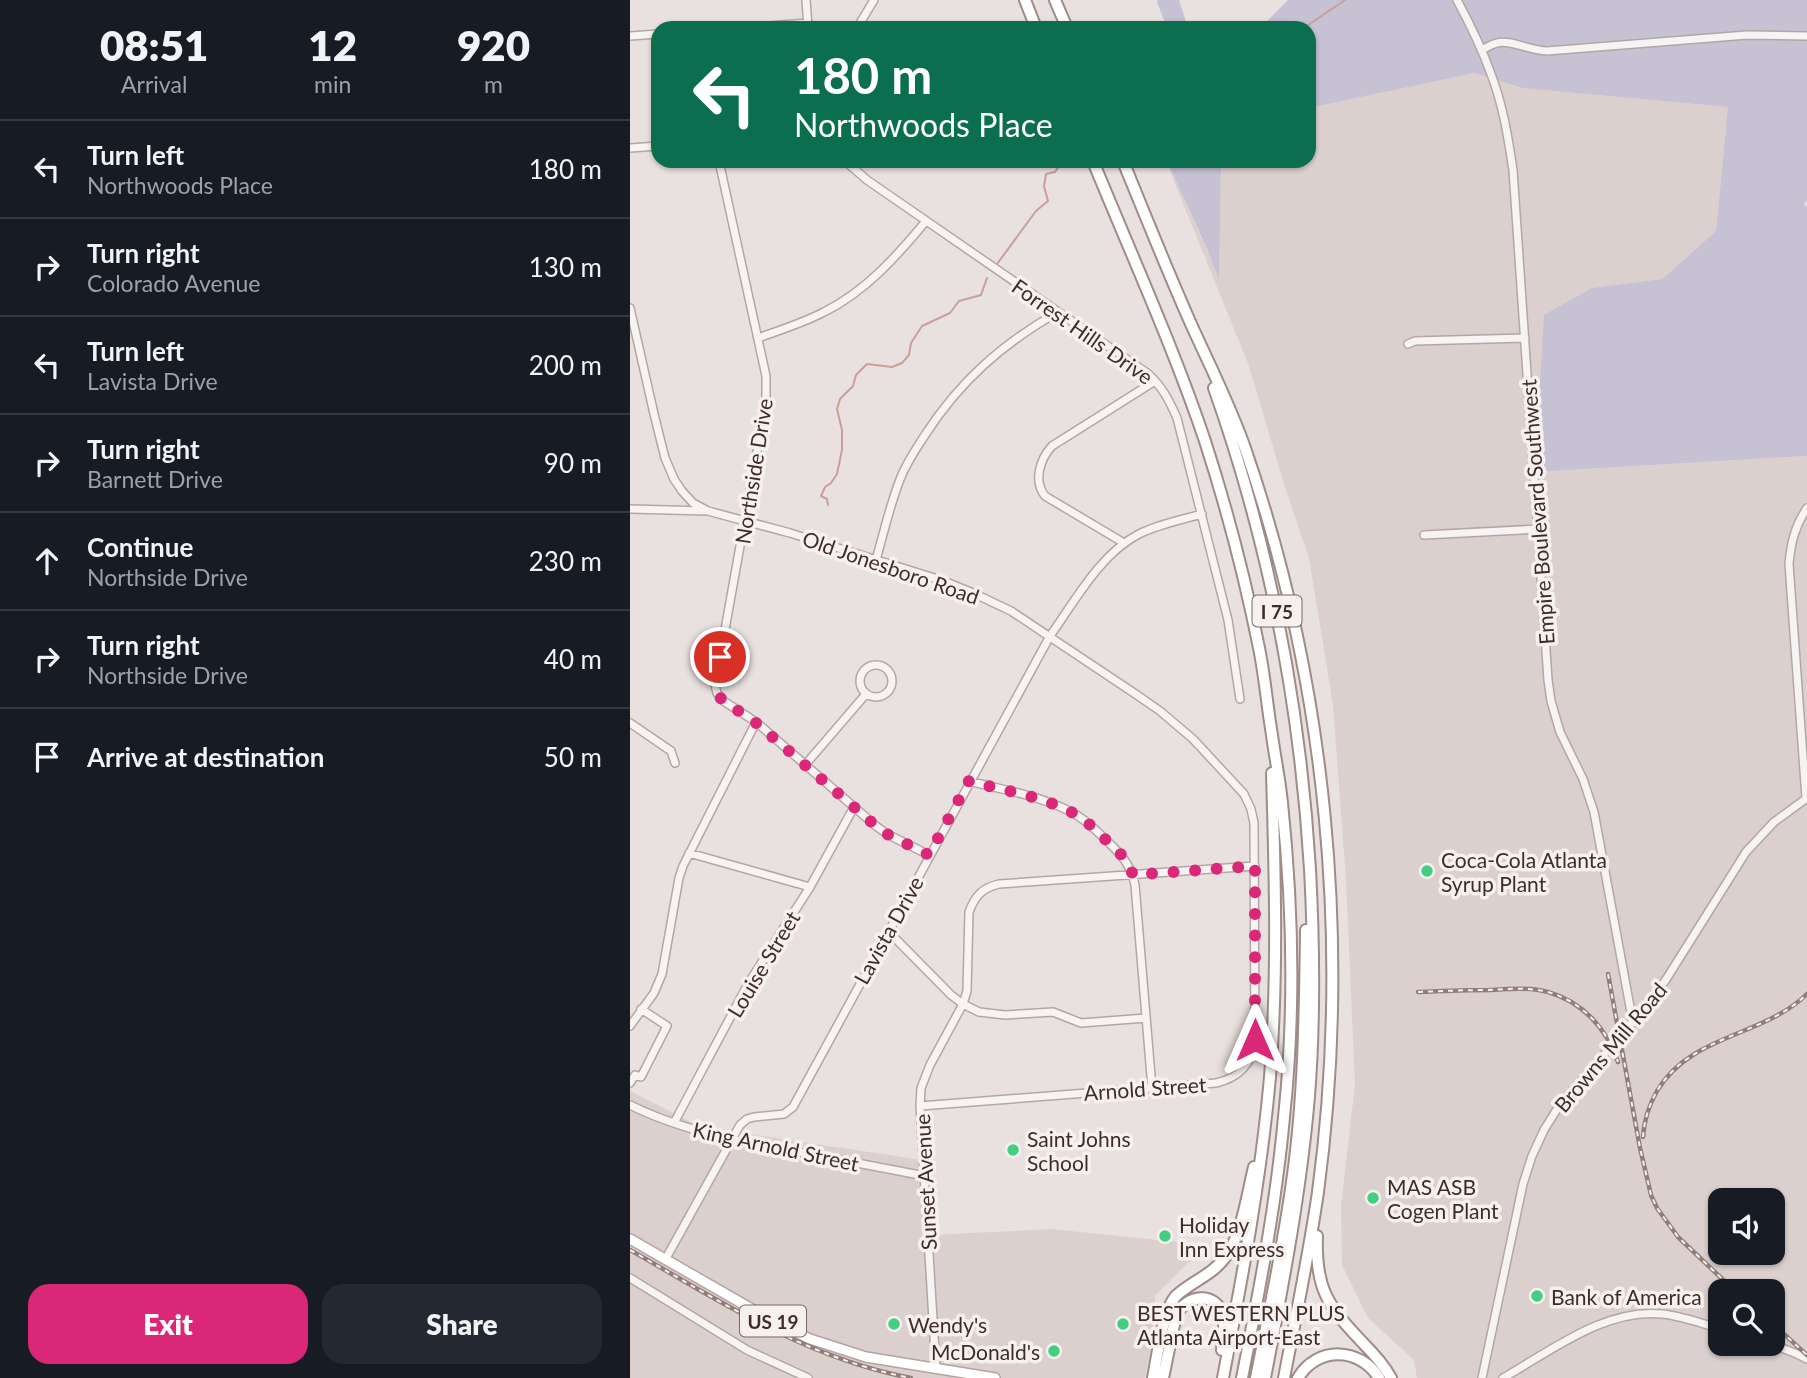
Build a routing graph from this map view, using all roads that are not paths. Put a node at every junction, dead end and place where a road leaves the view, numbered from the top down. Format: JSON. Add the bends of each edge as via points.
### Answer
{"nodes":[{"id":1,"x":806,"y":0,"type":"edge"},
{"id":2,"x":874,"y":0,"type":"edge"},
{"id":3,"x":1025,"y":0,"type":"edge"},
{"id":4,"x":1055,"y":0,"type":"edge"},
{"id":5,"x":1457,"y":0,"type":"edge"},
{"id":6,"x":808,"y":21,"type":"edge"},
{"id":7,"x":861,"y":21,"type":"edge"},
{"id":8,"x":1034,"y":21,"type":"edge"},
{"id":9,"x":1064,"y":21,"type":"edge"},
{"id":10,"x":651,"y":34,"type":"edge"},
{"id":11,"x":630,"y":36,"type":"edge"},
{"id":12,"x":1807,"y":36,"type":"edge"},
{"id":13,"x":1482,"y":50,"type":"junction"},
{"id":14,"x":651,"y":146,"type":"edge"},
{"id":15,"x":630,"y":148,"type":"edge"},
{"id":16,"x":721,"y":168,"type":"edge"},
{"id":17,"x":853,"y":168,"type":"edge"},
{"id":18,"x":1096,"y":168,"type":"edge"},
{"id":19,"x":1126,"y":168,"type":"edge"},
{"id":20,"x":926,"y":221,"type":"junction"},
{"id":21,"x":630,"y":308,"type":"edge"},
{"id":22,"x":1058,"y":312,"type":"junction"},
{"id":23,"x":1190,"y":321,"type":"junction"},
{"id":24,"x":758,"y":338,"type":"junction"},
{"id":25,"x":1525,"y":338,"type":"junction"},
{"id":26,"x":1408,"y":344,"type":"dead end"},
{"id":27,"x":1156,"y":380,"type":"junction"},
{"id":28,"x":1807,"y":508,"type":"edge"},
{"id":29,"x":630,"y":509,"type":"edge"},
{"id":30,"x":708,"y":511,"type":"junction"},
{"id":31,"x":1202,"y":514,"type":"junction"},
{"id":32,"x":746,"y":520,"type":"junction"},
{"id":33,"x":1538,"y":529,"type":"junction"},
{"id":34,"x":1424,"y":535,"type":"dead end"},
{"id":35,"x":1124,"y":543,"type":"junction"},
{"id":36,"x":876,"y":560,"type":"junction"},
{"id":37,"x":1050,"y":636,"type":"junction"},
{"id":38,"x":866,"y":694,"type":"junction"},
{"id":39,"x":1240,"y":699,"type":"dead end"},
{"id":40,"x":755,"y":722,"type":"junction"},
{"id":41,"x":630,"y":723,"type":"edge"},
{"id":42,"x":1271,"y":732,"type":"junction"},
{"id":43,"x":675,"y":763,"type":"dead end"},
{"id":44,"x":806,"y":765,"type":"junction"},
{"id":45,"x":969,"y":781,"type":"junction"},
{"id":46,"x":1807,"y":798,"type":"edge"},
{"id":47,"x":854,"y":807,"type":"junction"},
{"id":48,"x":689,"y":853,"type":"junction"},
{"id":49,"x":929,"y":855,"type":"junction"},
{"id":50,"x":1255,"y":866,"type":"junction"},
{"id":51,"x":1133,"y":875,"type":"junction"},
{"id":52,"x":810,"y":887,"type":"junction"},
{"id":53,"x":1312,"y":911,"type":"junction"},
{"id":54,"x":888,"y":931,"type":"junction"},
{"id":55,"x":963,"y":1004,"type":"junction"},
{"id":56,"x":641,"y":1009,"type":"junction"},
{"id":57,"x":1146,"y":1018,"type":"junction"},
{"id":58,"x":1633,"y":1023,"type":"junction"},
{"id":59,"x":630,"y":1026,"type":"edge"},
{"id":60,"x":630,"y":1083,"type":"edge"},
{"id":61,"x":1152,"y":1088,"type":"junction"},
{"id":62,"x":630,"y":1105,"type":"edge"},
{"id":63,"x":920,"y":1106,"type":"junction"},
{"id":64,"x":1265,"y":1123,"type":"junction"},
{"id":65,"x":674,"y":1124,"type":"junction"},
{"id":66,"x":731,"y":1139,"type":"junction"},
{"id":67,"x":925,"y":1176,"type":"junction"},
{"id":68,"x":1318,"y":1191,"type":"junction"},
{"id":69,"x":630,"y":1239,"type":"edge"},
{"id":70,"x":665,"y":1260,"type":"junction"},
{"id":71,"x":630,"y":1278,"type":"edge"},
{"id":72,"x":1708,"y":1325,"type":"edge"},
{"id":73,"x":1785,"y":1349,"type":"edge"},
{"id":74,"x":1807,"y":1359,"type":"edge"},
{"id":75,"x":936,"y":1369,"type":"junction"},
{"id":76,"x":808,"y":1378,"type":"edge"},
{"id":77,"x":995,"y":1378,"type":"edge"},
{"id":78,"x":1153,"y":1378,"type":"edge"},
{"id":79,"x":1163,"y":1378,"type":"edge"},
{"id":80,"x":1221,"y":1378,"type":"edge"},
{"id":81,"x":1242,"y":1378,"type":"edge"},
{"id":82,"x":1256,"y":1378,"type":"edge"},
{"id":83,"x":1265,"y":1378,"type":"edge"},
{"id":84,"x":1284,"y":1378,"type":"edge"},
{"id":85,"x":1298,"y":1378,"type":"edge"},
{"id":86,"x":1379,"y":1378,"type":"edge"},
{"id":87,"x":1391,"y":1378,"type":"edge"},
{"id":88,"x":1482,"y":1378,"type":"edge"},
{"id":89,"x":1503,"y":1378,"type":"edge"}],
"edges":[{"from":1,"to":6,"type":"street"},
{"from":2,"to":7,"type":"street"},
{"from":3,"to":8,"type":"highway"},
{"from":4,"to":9,"type":"highway"},
{"from":5,"to":13,"type":"street","name":"Empire Boulevard Southwest"},
{"from":10,"to":11,"type":"street"},
{"from":12,"to":13,"type":"street","via":[[1747,35],[1547,51],[1501,42]]},
{"from":13,"to":25,"type":"street","name":"Empire Boulevard Southwest","via":[[1509,139]]},
{"from":14,"to":15,"type":"street"},
{"from":16,"to":24,"type":"street","name":"Northside Drive"},
{"from":17,"to":20,"type":"street","name":"Forrest Hills Drive"},
{"from":18,"to":42,"type":"highway","number":"I 75","via":[[1209,453],[1253,622]]},
{"from":19,"to":23,"type":"highway","number":"I 75"},
{"from":20,"to":22,"type":"street","name":"Forrest Hills Drive"},
{"from":20,"to":24,"type":"street","via":[[888,264],[843,302]]},
{"from":21,"to":30,"type":"street","name":"Old Jonesboro Road","via":[[665,458],[682,491]]},
{"from":22,"to":27,"type":"street","name":"Forrest Hills Drive"},
{"from":22,"to":36,"type":"street","via":[[994,355],[938,415],[902,475]]},
{"from":23,"to":53,"type":"highway","number":"I 75","via":[[1261,538],[1284,645],[1301,762]]},
{"from":23,"to":68,"type":"highway","via":[[1234,417],[1257,484],[1290,608],[1315,737],[1329,875],[1332,976]]},
{"from":24,"to":32,"type":"street","name":"Northside Drive","via":[[766,402]]},
{"from":25,"to":26,"type":"street"},
{"from":25,"to":33,"type":"street","name":"Empire Boulevard Southwest"},
{"from":27,"to":31,"type":"street","name":"Forrest Hills Drive","via":[[1177,418]]},
{"from":27,"to":35,"type":"street","via":[[1052,446],[1040,465],[1045,496]]},
{"from":28,"to":46,"type":"street","via":[[1791,542],[1789,564]]},
{"from":29,"to":30,"type":"street"},
{"from":30,"to":32,"type":"street","name":"Old Jonesboro Road"},
{"from":31,"to":35,"type":"street","name":"Lavista Drive","via":[[1150,529]]},
{"from":31,"to":39,"type":"street","name":"Forrest Hills Drive","via":[[1228,620]]},
{"from":32,"to":36,"type":"street","name":"Old Jonesboro Road"},
{"from":32,"to":40,"type":"street","name":"Northside Drive","via":[[715,685],[722,700]]},
{"from":33,"to":34,"type":"street"},
{"from":33,"to":58,"type":"street","name":"Empire Boulevard Southwest","via":[[1551,701],[1594,812]]},
{"from":35,"to":37,"type":"street","name":"Lavista Drive","via":[[1101,565]]},
{"from":36,"to":37,"type":"street","name":"Old Jonesboro Road","via":[[973,593]]},
{"from":37,"to":45,"type":"street","name":"Lavista Drive"},
{"from":37,"to":50,"type":"street","name":"Old Jonesboro Road","via":[[1160,711],[1222,769],[1251,809]]},
{"from":38,"to":38,"type":"street","via":[[875,697],[889,691],[888,671],[874,666],[865,670],[860,685]]},
{"from":38,"to":44,"type":"street"},
{"from":40,"to":44,"type":"street","name":"Northside Drive"},
{"from":40,"to":48,"type":"street"},
{"from":41,"to":43,"type":"street","via":[[671,751]]},
{"from":42,"to":64,"type":"highway","via":[[1275,971]]},
{"from":42,"to":81,"type":"highway","number":"I 75","via":[[1288,869],[1290,1038],[1277,1180]]},
{"from":44,"to":47,"type":"street","name":"Northside Drive"},
{"from":45,"to":49,"type":"street","name":"Lavista Drive"},
{"from":45,"to":51,"type":"street","via":[[1076,815],[1121,853]]},
{"from":46,"to":58,"type":"street","name":"Browns Mill Road","via":[[1774,822],[1746,852],[1667,978]]},
{"from":47,"to":49,"type":"street","name":"Northside Drive","via":[[887,834]]},
{"from":47,"to":52,"type":"street","name":"Louise Street"},
{"from":48,"to":52,"type":"street"},
{"from":48,"to":56,"type":"street","via":[[659,984]]},
{"from":49,"to":54,"type":"street","name":"Lavista Drive"},
{"from":50,"to":51,"type":"street"},
{"from":50,"to":61,"type":"street","name":"Arnold Street","via":[[1255,1040],[1251,1058],[1241,1072],[1224,1081]]},
{"from":51,"to":55,"type":"street","via":[[999,884],[982,890],[969,912]]},
{"from":51,"to":57,"type":"street"},
{"from":52,"to":65,"type":"street","name":"Louise Street","via":[[748,984]]},
{"from":53,"to":82,"type":"highway","via":[[1306,929],[1304,1043],[1293,1180]]},
{"from":53,"to":83,"type":"highway","number":"I 75","via":[[1307,1120]]},
{"from":54,"to":55,"type":"street"},
{"from":54,"to":66,"type":"street","name":"Lavista Drive","via":[[793,1107],[784,1114],[747,1119]]},
{"from":55,"to":57,"type":"street","via":[[994,1015],[1053,1012],[1081,1023]]},
{"from":55,"to":63,"type":"street","name":"Sunset Avenue","via":[[930,1065]]},
{"from":56,"to":59,"type":"street"},
{"from":56,"to":60,"type":"street","via":[[667,1026],[641,1077],[635,1075]]},
{"from":57,"to":61,"type":"street"},
{"from":58,"to":88,"type":"street","name":"Browns Mill Road","via":[[1559,1105],[1532,1156]]},
{"from":61,"to":63,"type":"street","name":"Arnold Street"},
{"from":62,"to":65,"type":"street","name":"King Arnold Street"},
{"from":63,"to":67,"type":"street","name":"Sunset Avenue"},
{"from":64,"to":78,"type":"highway","via":[[1233,1244],[1210,1273],[1172,1300]]},
{"from":64,"to":80,"type":"highway","via":[[1252,1223]]},
{"from":65,"to":66,"type":"street","name":"King Arnold Street"},
{"from":66,"to":67,"type":"street","name":"King Arnold Street"},
{"from":66,"to":70,"type":"street","name":"Lavista Drive"},
{"from":67,"to":75,"type":"street","name":"Sunset Avenue"},
{"from":68,"to":84,"type":"highway"},
{"from":68,"to":87,"type":"highway","via":[[1316,1262],[1322,1290],[1338,1317]]},
{"from":69,"to":70,"type":"main road","number":"US 19"},
{"from":70,"to":75,"type":"main road","number":"US 19","via":[[810,1339],[866,1357]]},
{"from":71,"to":76,"type":"street","via":[[747,1350]]},
{"from":72,"to":89,"type":"street","via":[[1660,1314],[1619,1317],[1582,1332]]},
{"from":73,"to":74,"type":"street"},
{"from":75,"to":77,"type":"main road","number":"US 19"},
{"from":79,"to":80,"type":"highway","via":[[1176,1315],[1189,1300],[1201,1297],[1213,1301],[1223,1314]]},
{"from":85,"to":86,"type":"highway","via":[[1316,1360],[1334,1354],[1361,1360]]}]}
